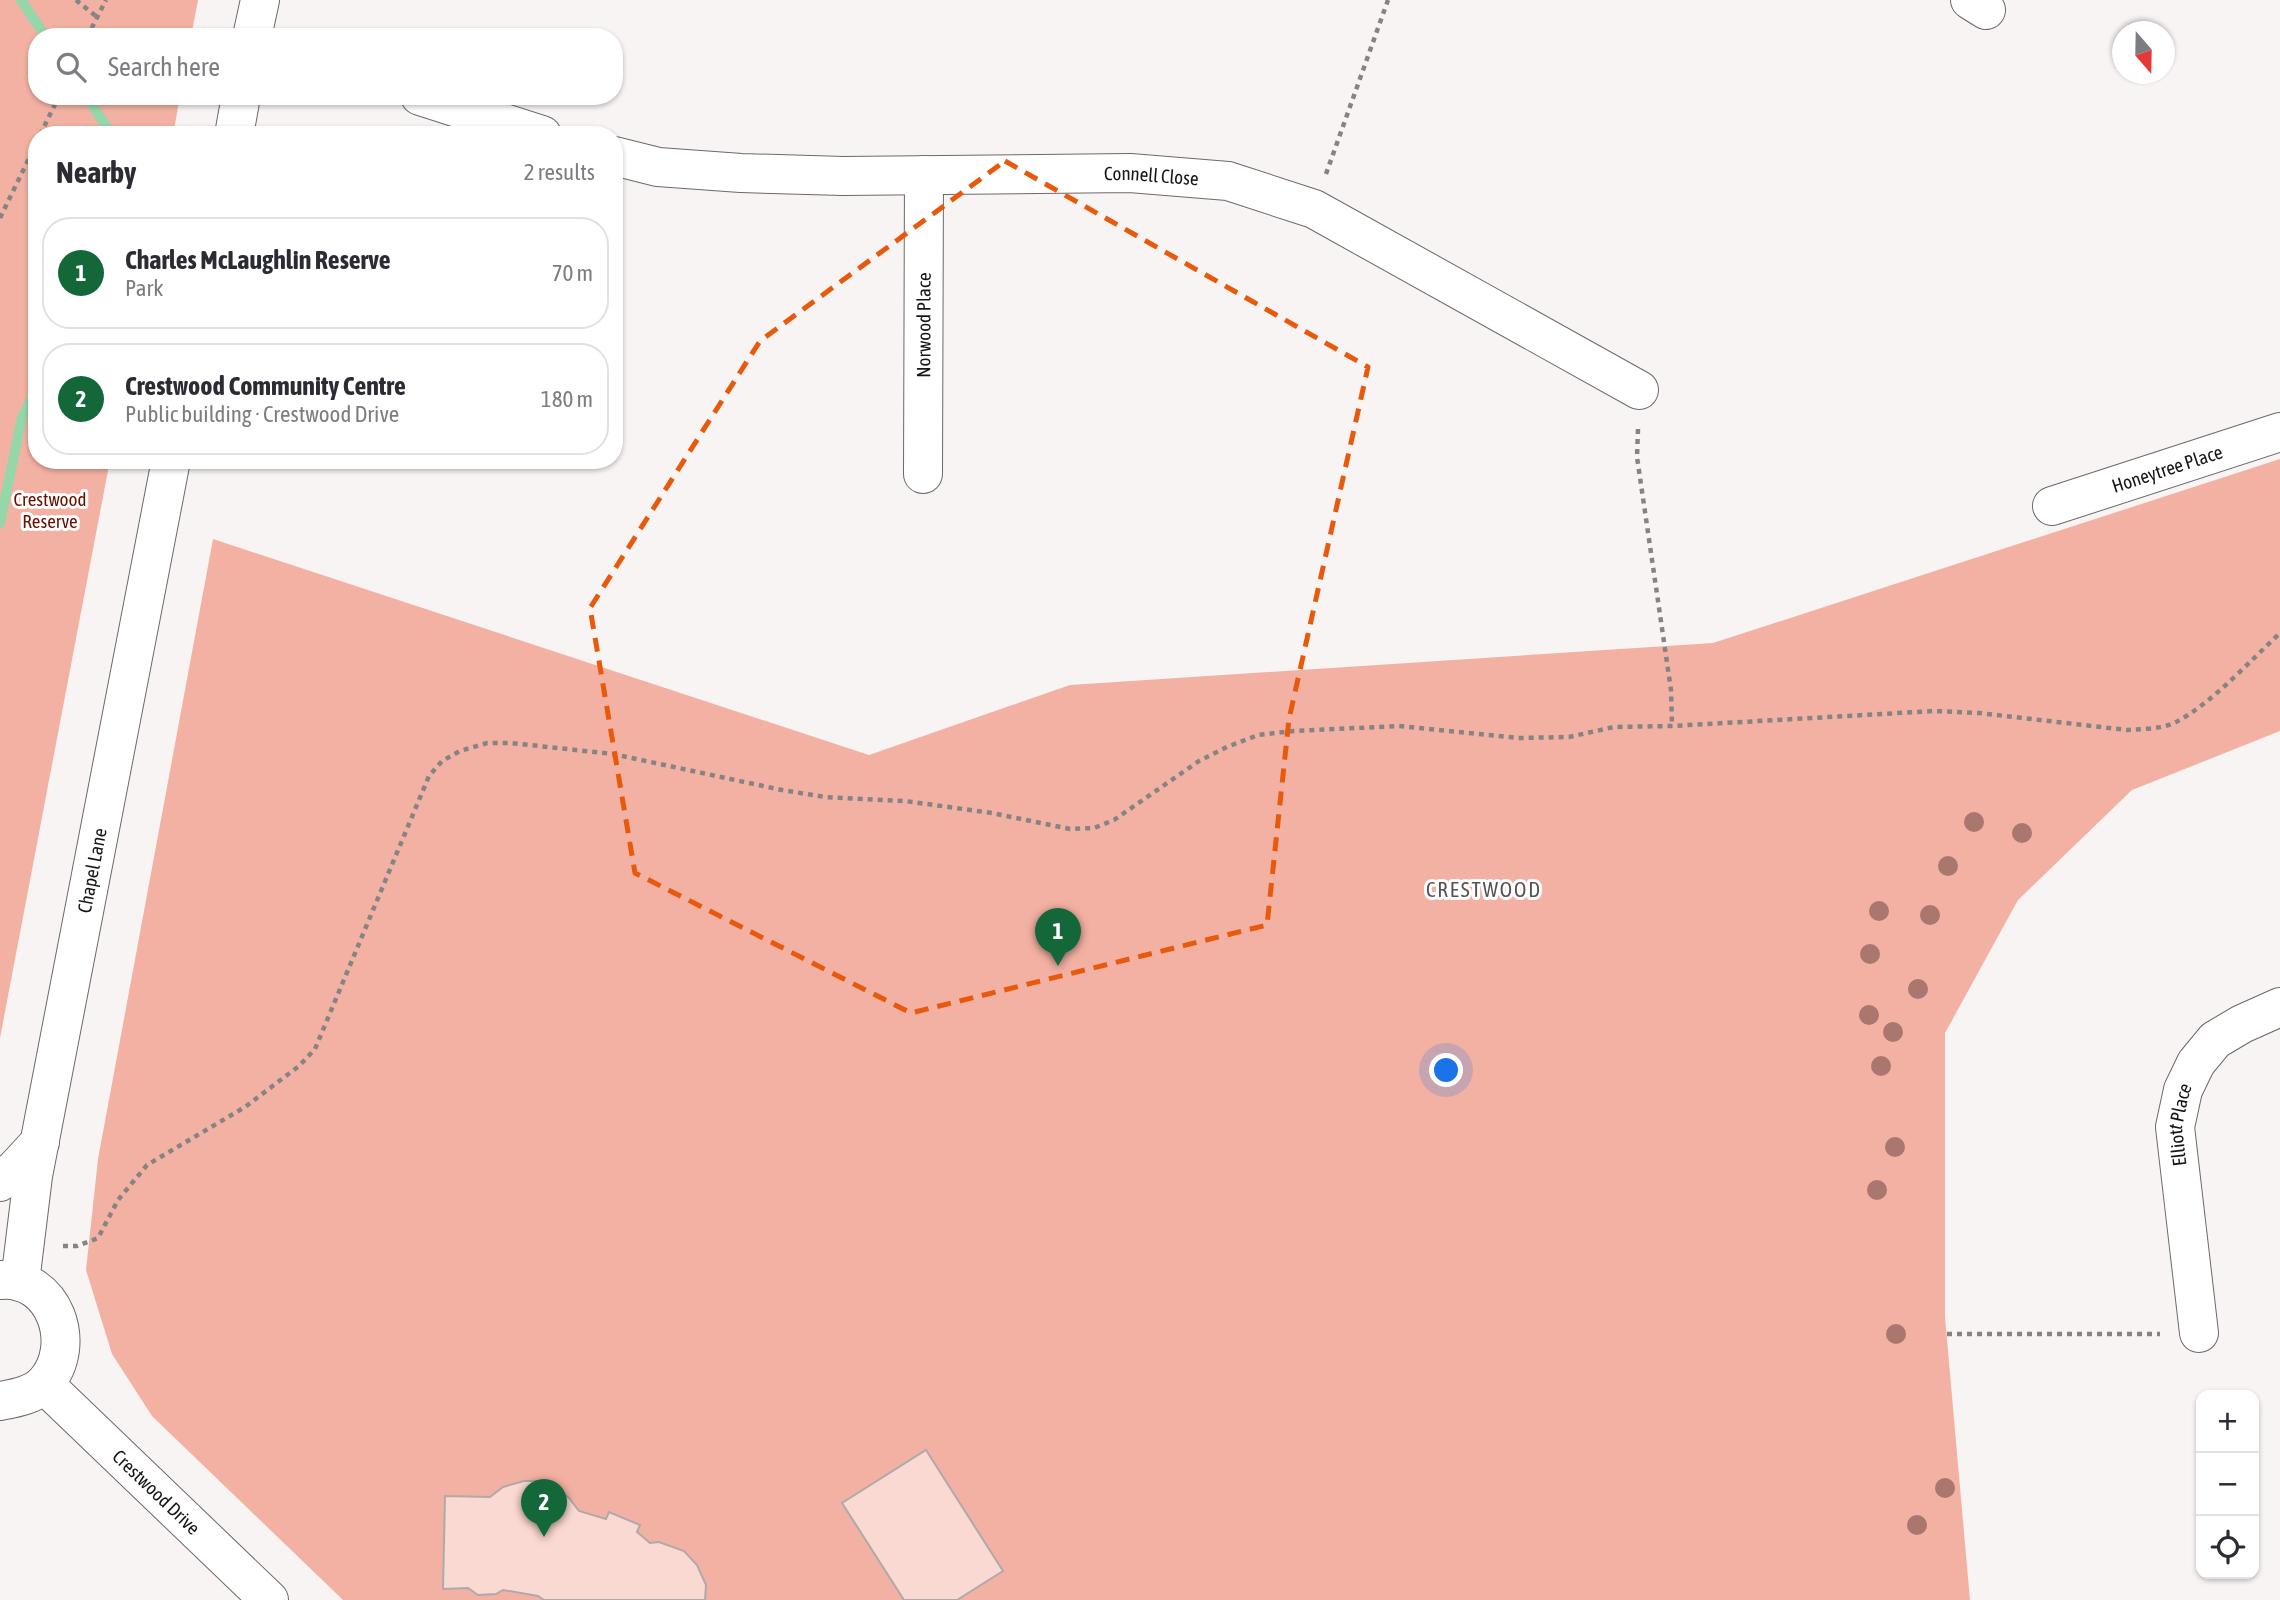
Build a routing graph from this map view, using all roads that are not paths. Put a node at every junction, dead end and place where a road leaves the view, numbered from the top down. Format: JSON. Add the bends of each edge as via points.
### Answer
{"nodes":[{"id":1,"x":260,"y":0,"type":"edge"},
{"id":2,"x":255,"y":28,"type":"edge"},
{"id":3,"x":239,"y":105,"type":"edge"},
{"id":4,"x":448,"y":105,"type":"edge"},
{"id":5,"x":236,"y":126,"type":"edge"},
{"id":6,"x":514,"y":126,"type":"edge"},
{"id":7,"x":623,"y":158,"type":"edge"},
{"id":8,"x":924,"y":175,"type":"junction"},
{"id":9,"x":1639,"y":390,"type":"road end"},
{"id":10,"x":2280,"y":432,"type":"edge"},
{"id":11,"x":169,"y":469,"type":"edge"},
{"id":12,"x":923,"y":474,"type":"dead end"},
{"id":13,"x":2052,"y":506,"type":"dead end"},
{"id":14,"x":2280,"y":1007,"type":"edge"},
{"id":15,"x":40,"y":1142,"type":"junction"},
{"id":16,"x":0,"y":1182,"type":"edge"},
{"id":17,"x":15,"y":1269,"type":"edge"},
{"id":18,"x":2199,"y":1334,"type":"road end"},
{"id":19,"x":44,"y":1384,"type":"junction"},
{"id":20,"x":0,"y":1401,"type":"edge"},
{"id":21,"x":269,"y":1600,"type":"edge"}],
"edges":[{"from":1,"to":2,"type":"street"},
{"from":3,"to":5,"type":"street"},
{"from":4,"to":6,"type":"street"},
{"from":7,"to":8,"type":"street","name":"Connell Close","via":[[658,167],[741,173]]},
{"from":8,"to":9,"type":"street","name":"Connell Close","via":[[1130,173],[1228,181],[1314,209]]},
{"from":8,"to":12,"type":"street","name":"Norwood Place"},
{"from":10,"to":13,"type":"street","name":"Honeytree Place"},
{"from":11,"to":15,"type":"street","name":"Chapel Lane"},
{"from":14,"to":18,"type":"street","name":"Elliott Place","via":[[2215,1040],[2196,1063],[2183,1090],[2175,1128]]},
{"from":15,"to":16,"type":"street"},
{"from":15,"to":17,"type":"street","name":"Chapel Lane"},
{"from":17,"to":19,"type":"street","via":[[52,1306],[61,1325],[57,1364]]},
{"from":19,"to":20,"type":"street","via":[[22,1397]]},
{"from":19,"to":21,"type":"street","name":"Crestwood Drive"}]}
